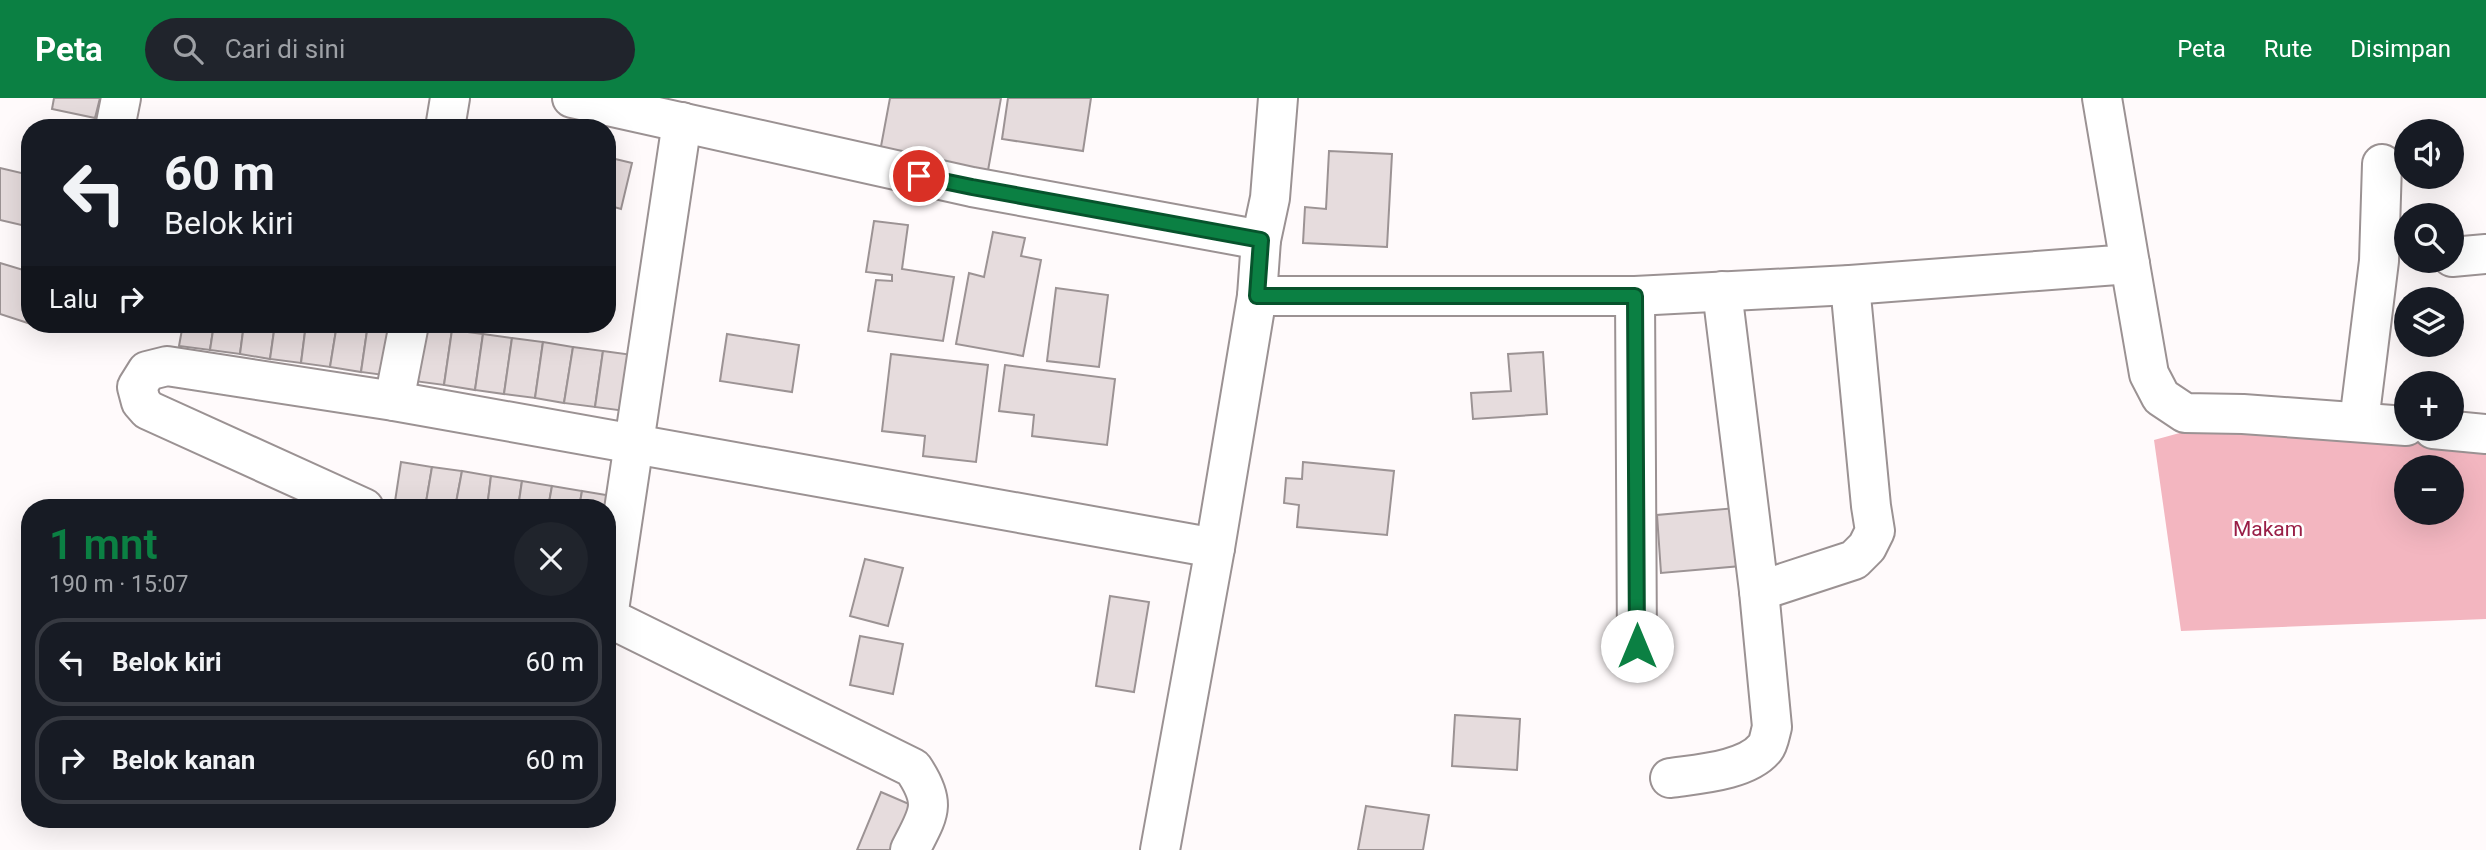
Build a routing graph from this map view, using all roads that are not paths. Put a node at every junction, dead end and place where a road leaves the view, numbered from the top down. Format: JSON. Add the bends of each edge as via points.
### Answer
{"nodes":[{"id":1,"x":121,"y":98,"type":"edge"},
{"id":2,"x":450,"y":98,"type":"edge"},
{"id":3,"x":572,"y":98,"type":"edge"},
{"id":4,"x":1278,"y":98,"type":"edge"},
{"id":5,"x":2102,"y":98,"type":"edge"},
{"id":6,"x":117,"y":119,"type":"edge"},
{"id":7,"x":446,"y":119,"type":"edge"},
{"id":8,"x":682,"y":122,"type":"junction"},
{"id":9,"x":2382,"y":164,"type":"dead end"},
{"id":10,"x":1261,"y":240,"type":"junction"},
{"id":11,"x":2486,"y":254,"type":"edge"},
{"id":12,"x":2464,"y":256,"type":"edge"},
{"id":13,"x":2392,"y":260,"type":"edge"},
{"id":14,"x":2130,"y":264,"type":"junction"},
{"id":15,"x":1850,"y":285,"type":"junction"},
{"id":16,"x":1722,"y":291,"type":"junction"},
{"id":17,"x":1257,"y":296,"type":"junction"},
{"id":18,"x":1635,"y":296,"type":"junction"},
{"id":19,"x":406,"y":333,"type":"edge"},
{"id":20,"x":394,"y":401,"type":"junction"},
{"id":21,"x":2359,"y":422,"type":"junction"},
{"id":22,"x":2394,"y":425,"type":"edge"},
{"id":23,"x":2464,"y":432,"type":"edge"},
{"id":24,"x":2486,"y":434,"type":"edge"},
{"id":25,"x":634,"y":446,"type":"junction"},
{"id":26,"x":344,"y":499,"type":"edge"},
{"id":27,"x":1215,"y":548,"type":"junction"},
{"id":28,"x":616,"y":564,"type":"edge"},
{"id":29,"x":1759,"y":591,"type":"junction"},
{"id":30,"x":616,"y":621,"type":"edge"},
{"id":31,"x":1637,"y":646,"type":"dead end"},
{"id":32,"x":1670,"y":778,"type":"dead end"},
{"id":33,"x":910,"y":850,"type":"edge"},
{"id":34,"x":1160,"y":850,"type":"edge"}],
"edges":[{"from":1,"to":6,"type":"street"},
{"from":2,"to":7,"type":"street"},
{"from":3,"to":8,"type":"street"},
{"from":4,"to":10,"type":"street","via":[[1270,198]]},
{"from":5,"to":14,"type":"street"},
{"from":8,"to":10,"type":"street","via":[[972,187]]},
{"from":8,"to":25,"type":"street"},
{"from":9,"to":13,"type":"street"},
{"from":10,"to":17,"type":"street"},
{"from":11,"to":12,"type":"street"},
{"from":13,"to":21,"type":"street"},
{"from":14,"to":15,"type":"street"},
{"from":14,"to":21,"type":"street","via":[[2149,374],[2161,397],[2185,413]]},
{"from":15,"to":16,"type":"street"},
{"from":15,"to":29,"type":"street","via":[[1875,531],[1854,560]]},
{"from":16,"to":18,"type":"street"},
{"from":16,"to":29,"type":"street"},
{"from":17,"to":18,"type":"street"},
{"from":17,"to":27,"type":"street"},
{"from":18,"to":31,"type":"street"},
{"from":19,"to":20,"type":"street"},
{"from":20,"to":25,"type":"street"},
{"from":20,"to":26,"type":"street","via":[[167,366],[147,371],[137,387],[148,410]]},
{"from":21,"to":22,"type":"street"},
{"from":23,"to":24,"type":"street"},
{"from":25,"to":27,"type":"street"},
{"from":25,"to":28,"type":"street"},
{"from":27,"to":34,"type":"street"},
{"from":29,"to":32,"type":"street","via":[[1773,727],[1766,747],[1753,758],[1725,769]]},
{"from":30,"to":33,"type":"street","via":[[913,768],[927,789],[927,814]]}]}
